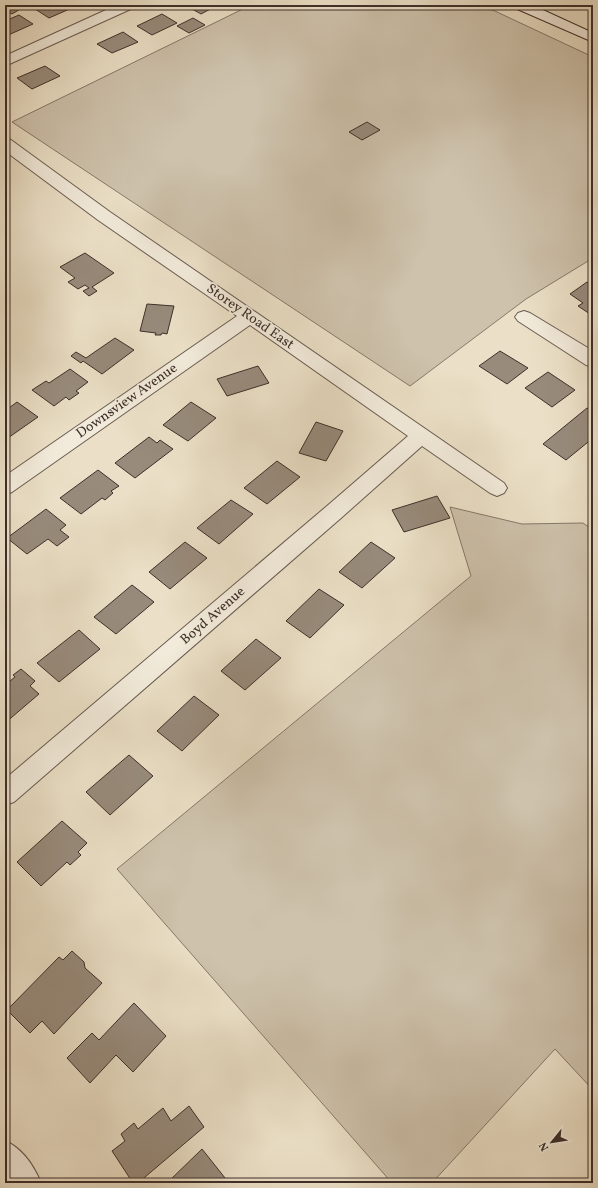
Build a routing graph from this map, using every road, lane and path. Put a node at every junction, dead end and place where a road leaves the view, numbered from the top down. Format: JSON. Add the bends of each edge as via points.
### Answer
{"nodes":[{"id":1,"x":128,"y":5,"type":"edge"},
{"id":2,"x":520,"y":5,"type":"edge"},
{"id":3,"x":593,"y":38,"type":"edge"},
{"id":4,"x":5,"y":62,"type":"edge"},
{"id":5,"x":5,"y":143,"type":"edge"},
{"id":6,"x":250,"y":316,"type":"junction"},
{"id":7,"x":524,"y":317,"type":"dead end"},
{"id":8,"x":593,"y":360,"type":"edge"},
{"id":9,"x":420,"y":436,"type":"junction"},
{"id":10,"x":5,"y":487,"type":"edge"},
{"id":11,"x":497,"y":488,"type":"dead end"},
{"id":12,"x":5,"y":794,"type":"edge"},
{"id":13,"x":5,"y":1156,"type":"edge"},
{"id":14,"x":26,"y":1183,"type":"edge"}],
"edges":[{"from":1,"to":4,"type":"street"},
{"from":2,"to":3,"type":"street"},
{"from":5,"to":6,"type":"street","name":"Storey Road East","via":[[104,216]]},
{"from":6,"to":9,"type":"street","name":"Storey Road East"},
{"from":6,"to":10,"type":"street","name":"Downsview Avenue"},
{"from":7,"to":8,"type":"street"},
{"from":9,"to":11,"type":"street","name":"Storey Road East"},
{"from":9,"to":12,"type":"street","name":"Boyd Avenue"},
{"from":13,"to":14,"type":"street"}]}
